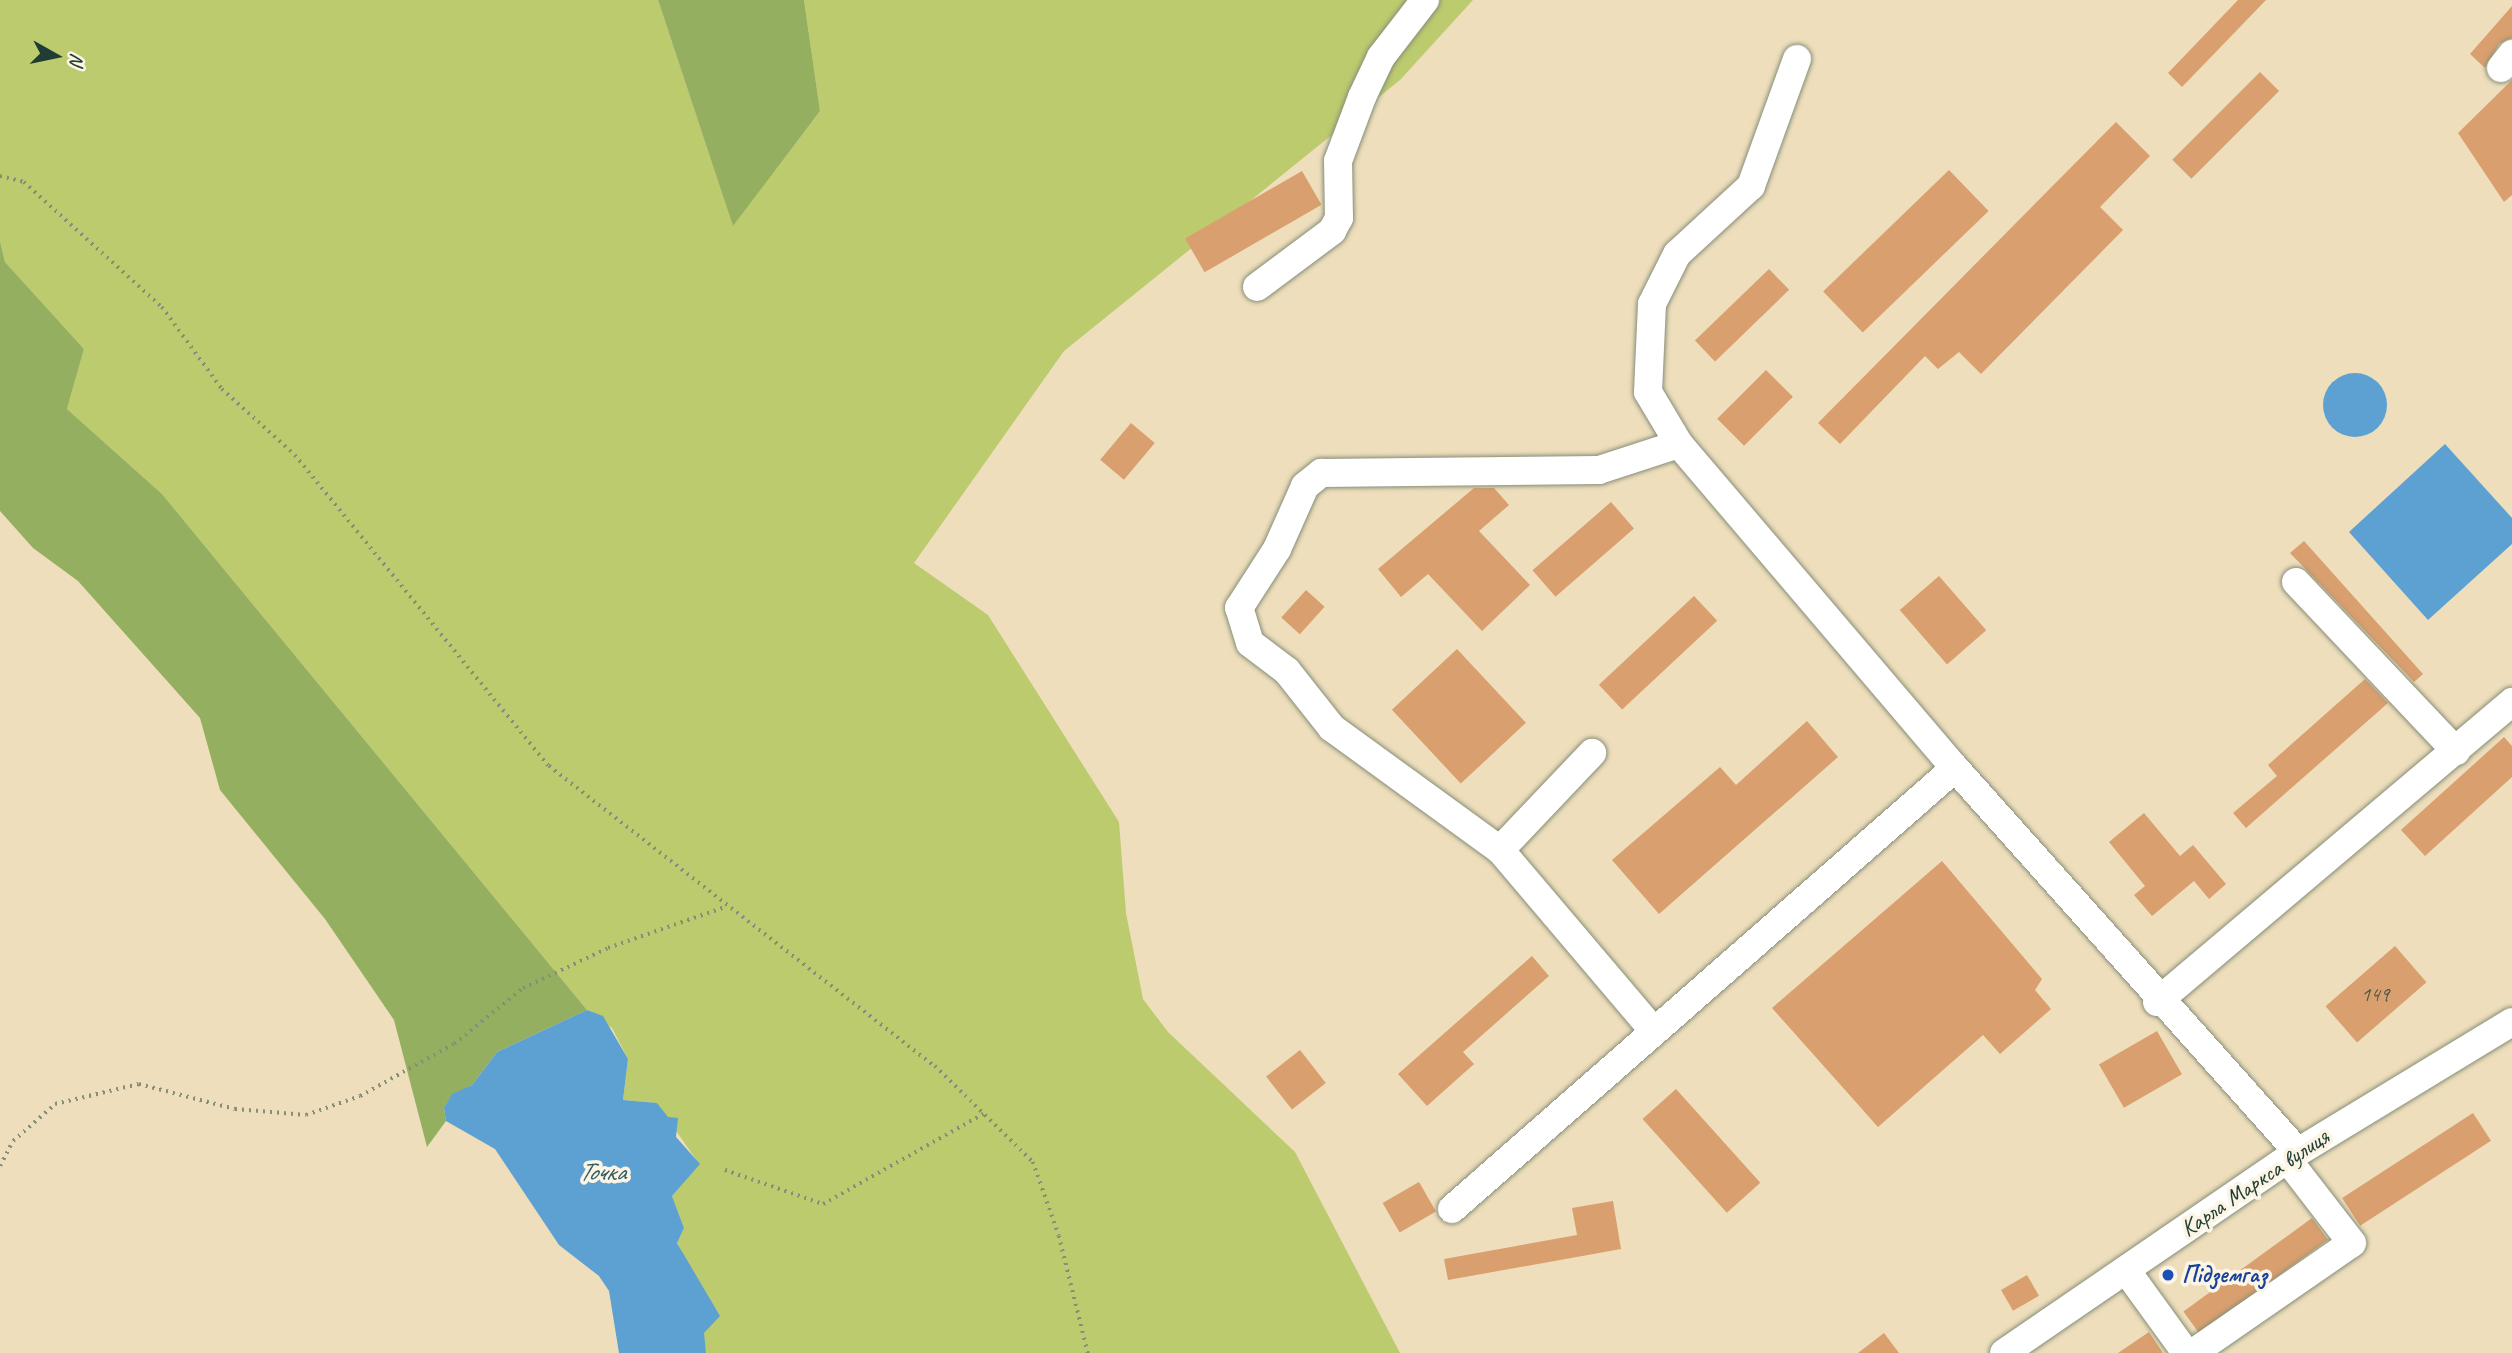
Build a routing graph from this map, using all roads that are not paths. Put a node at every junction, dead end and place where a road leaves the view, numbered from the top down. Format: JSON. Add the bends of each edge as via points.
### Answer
{"nodes":[{"id":1,"x":1425,"y":0,"type":"edge"},
{"id":2,"x":1797,"y":59,"type":"dead end"},
{"id":3,"x":1257,"y":287,"type":"dead end"},
{"id":4,"x":1679,"y":444,"type":"junction"},
{"id":5,"x":2296,"y":582,"type":"dead end"},
{"id":6,"x":2512,"y":702,"type":"edge"},
{"id":7,"x":2456,"y":751,"type":"junction"},
{"id":8,"x":1592,"y":753,"type":"dead end"},
{"id":9,"x":1955,"y":768,"type":"junction"},
{"id":10,"x":1500,"y":850,"type":"junction"},
{"id":11,"x":2157,"y":1002,"type":"junction"},
{"id":12,"x":2512,"y":1022,"type":"edge"},
{"id":13,"x":1652,"y":1029,"type":"junction"},
{"id":14,"x":2292,"y":1156,"type":"junction"},
{"id":15,"x":1452,"y":1209,"type":"dead end"},
{"id":16,"x":2126,"y":1270,"type":"junction"},
{"id":17,"x":2004,"y":1353,"type":"edge"},
{"id":18,"x":2186,"y":1353,"type":"edge"},
{"id":19,"x":2193,"y":1353,"type":"edge"}],
"edges":[{"from":1,"to":3,"type":"street","via":[[1381,57],[1362,97],[1338,161],[1339,218],[1332,231]]},
{"from":2,"to":4,"type":"street","via":[[1751,186],[1677,254],[1652,304],[1648,392]]},
{"from":4,"to":9,"type":"street"},
{"from":4,"to":10,"type":"street","via":[[1599,470],[1321,473],[1305,486],[1277,549],[1242,597],[1250,643],[1287,671],[1332,728]]},
{"from":5,"to":7,"type":"street"},
{"from":6,"to":7,"type":"street"},
{"from":7,"to":11,"type":"street"},
{"from":8,"to":10,"type":"street"},
{"from":9,"to":11,"type":"street"},
{"from":9,"to":13,"type":"street"},
{"from":10,"to":13,"type":"street"},
{"from":11,"to":14,"type":"street"},
{"from":12,"to":14,"type":"street","name":"Карла Маркса вулиця"},
{"from":13,"to":15,"type":"street"},
{"from":14,"to":16,"type":"street","name":"Карла Маркса вулиця"},
{"from":14,"to":19,"type":"street","via":[[2352,1243]]},
{"from":16,"to":17,"type":"street","name":"Карла Маркса вулиця"},
{"from":16,"to":18,"type":"street"}]}
